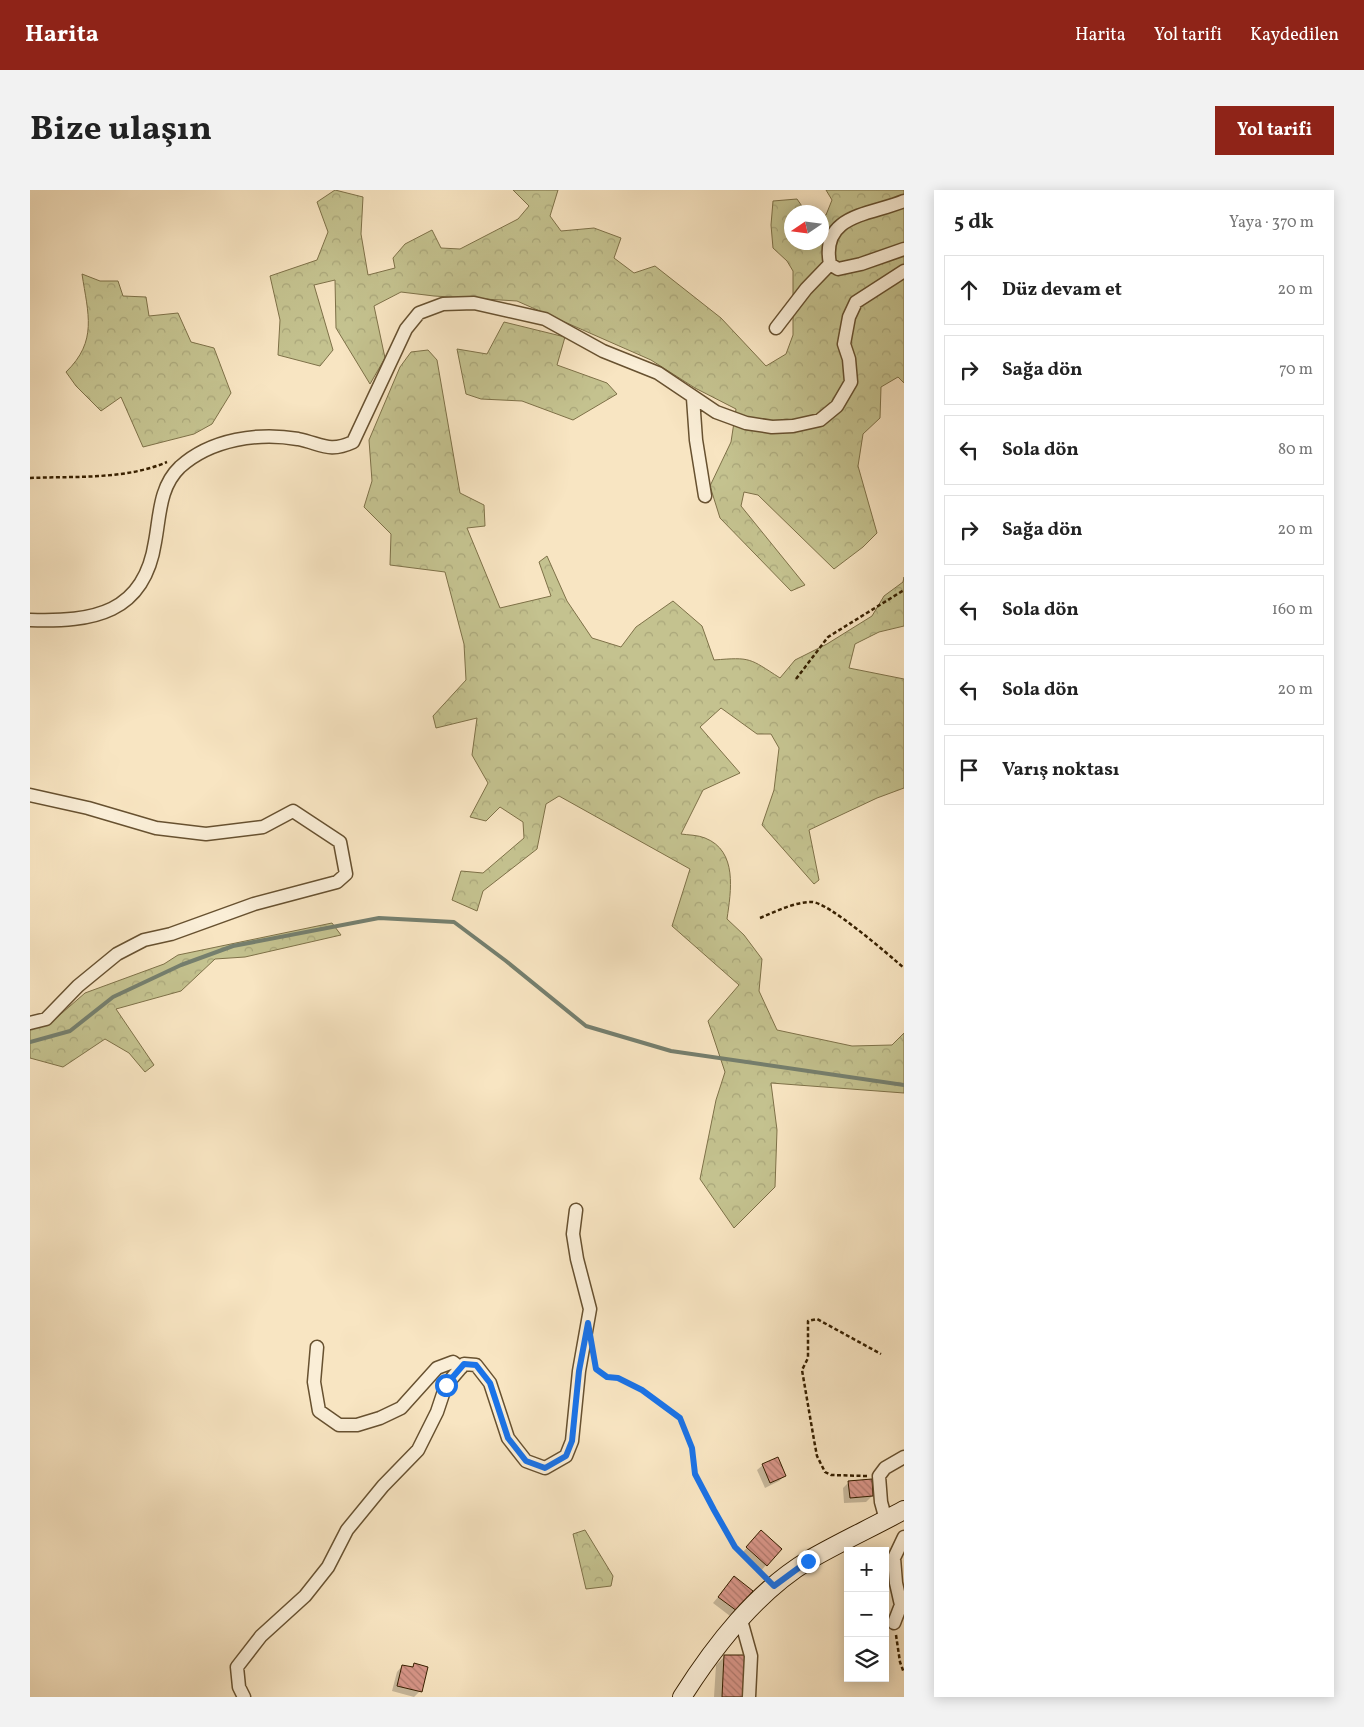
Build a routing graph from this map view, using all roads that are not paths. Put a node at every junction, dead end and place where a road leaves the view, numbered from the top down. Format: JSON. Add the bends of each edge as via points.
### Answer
{"nodes":[{"id":1,"x":904,"y":201,"type":"edge"},
{"id":2,"x":904,"y":249,"type":"edge"},
{"id":3,"x":830,"y":264,"type":"junction"},
{"id":4,"x":904,"y":271,"type":"edge"},
{"id":5,"x":776,"y":328,"type":"dead end"},
{"id":6,"x":693,"y":398,"type":"junction"},
{"id":7,"x":706,"y":496,"type":"dead end"},
{"id":8,"x":30,"y":620,"type":"edge"},
{"id":9,"x":30,"y":796,"type":"edge"},
{"id":10,"x":30,"y":1023,"type":"edge"},
{"id":11,"x":576,"y":1210,"type":"dead end"},
{"id":12,"x":317,"y":1347,"type":"dead end"},
{"id":13,"x":461,"y":1368,"type":"junction"},
{"id":14,"x":904,"y":1457,"type":"edge"},
{"id":15,"x":904,"y":1510,"type":"edge"},
{"id":16,"x":886,"y":1520,"type":"junction"},
{"id":17,"x":904,"y":1537,"type":"edge"},
{"id":18,"x":741,"y":1620,"type":"junction"},
{"id":19,"x":894,"y":1623,"type":"road end"},
{"id":20,"x":244,"y":1697,"type":"edge"},
{"id":21,"x":682,"y":1697,"type":"edge"},
{"id":22,"x":749,"y":1697,"type":"edge"}],
"edges":[{"from":1,"to":3,"type":"street","via":[[843,223],[835,231],[827,249]]},
{"from":2,"to":3,"type":"street","via":[[838,269]]},
{"from":3,"to":5,"type":"street"},
{"from":4,"to":6,"type":"street","via":[[856,302],[849,317],[844,344],[851,382],[837,406],[820,420],[772,427],[746,423],[716,412]]},
{"from":6,"to":7,"type":"street","via":[[696,440]]},
{"from":6,"to":8,"type":"street","via":[[658,373],[603,351],[545,319],[474,303],[443,304],[419,313],[406,329],[353,442],[338,449],[270,435],[246,437],[206,450],[179,468],[168,485],[158,509],[155,543],[148,567],[135,593],[108,612],[64,621]]},
{"from":9,"to":10,"type":"street","via":[[88,808],[156,828],[206,834],[264,827],[293,811],[340,842],[346,874],[337,882],[254,904],[172,934],[144,940],[117,954],[46,1019]]},
{"from":11,"to":13,"type":"street","via":[[573,1234],[590,1309],[579,1371],[572,1441],[566,1456],[545,1468],[526,1461],[508,1438],[490,1383],[476,1365],[464,1364]]},
{"from":12,"to":13,"type":"street","via":[[314,1382],[319,1411],[339,1424],[357,1425],[380,1418],[401,1408],[437,1368],[453,1362]]},
{"from":13,"to":20,"type":"street","via":[[446,1385],[418,1450],[346,1530],[328,1566],[305,1596],[261,1636],[237,1667]]},
{"from":14,"to":16,"type":"street","via":[[885,1468],[879,1476]]},
{"from":15,"to":16,"type":"main road"},
{"from":16,"to":18,"type":"main road","via":[[808,1561],[774,1586]]},
{"from":17,"to":19,"type":"street","via":[[894,1558],[901,1605]]},
{"from":18,"to":21,"type":"main road","via":[[722,1638]]},
{"from":18,"to":22,"type":"street","via":[[751,1656]]}]}
